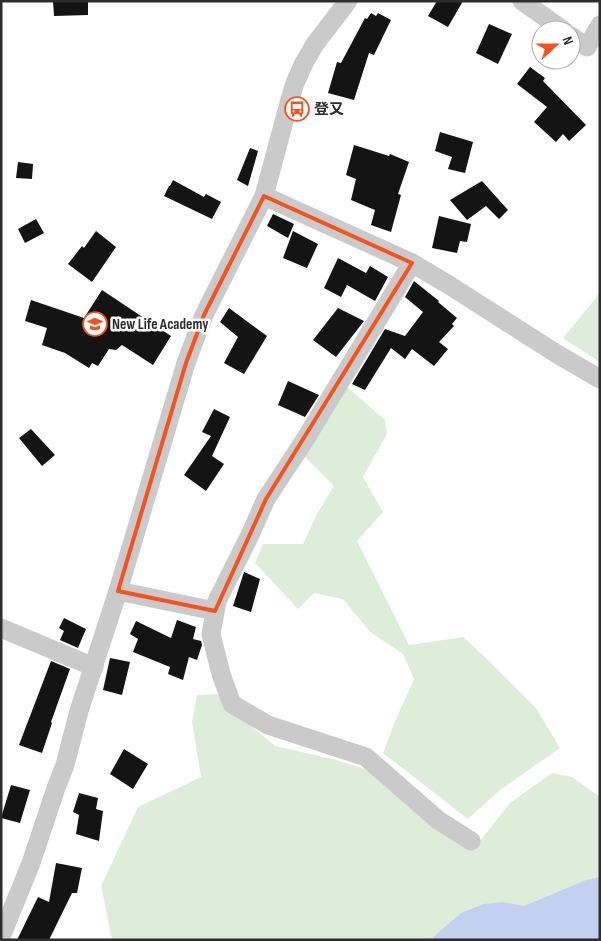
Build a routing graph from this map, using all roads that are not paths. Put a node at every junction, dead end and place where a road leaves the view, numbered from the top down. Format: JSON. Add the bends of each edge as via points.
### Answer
{"nodes":[{"id":1,"x":348,"y":1,"type":"edge"},
{"id":2,"x":522,"y":1,"type":"edge"},
{"id":3,"x":549,"y":20,"type":"edge"},
{"id":4,"x":600,"y":25,"type":"edge"},
{"id":5,"x":581,"y":43,"type":"edge"},
{"id":6,"x":264,"y":196,"type":"junction"},
{"id":7,"x":412,"y":263,"type":"junction"},
{"id":8,"x":600,"y":379,"type":"edge"},
{"id":9,"x":118,"y":591,"type":"junction"},
{"id":10,"x":215,"y":611,"type":"junction"},
{"id":11,"x":1,"y":628,"type":"edge"},
{"id":12,"x":94,"y":667,"type":"junction"},
{"id":13,"x":471,"y":841,"type":"dead end"},
{"id":14,"x":1,"y":937,"type":"edge"}],
"edges":[{"from":1,"to":6,"type":"street","via":[[315,44],[295,83]]},
{"from":2,"to":3,"type":"street"},
{"from":4,"to":5,"type":"street","via":[[587,47]]},
{"from":6,"to":7,"type":"street"},
{"from":6,"to":9,"type":"street","via":[[201,323]]},
{"from":7,"to":8,"type":"street"},
{"from":7,"to":10,"type":"street","via":[[266,499]]},
{"from":9,"to":10,"type":"street"},
{"from":9,"to":12,"type":"street"},
{"from":10,"to":13,"type":"street","via":[[211,634],[232,704],[268,725],[366,758],[438,820]]},
{"from":11,"to":12,"type":"street"},
{"from":12,"to":14,"type":"street","via":[[65,765]]}]}
